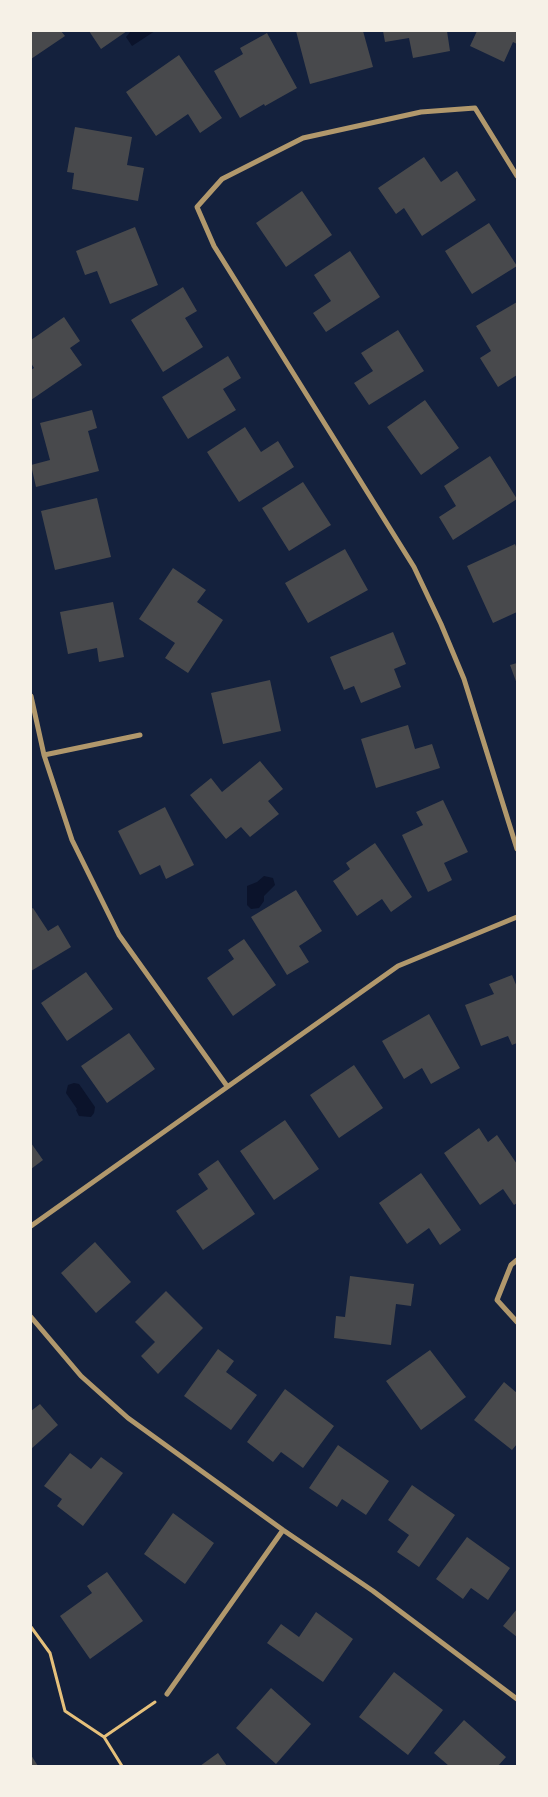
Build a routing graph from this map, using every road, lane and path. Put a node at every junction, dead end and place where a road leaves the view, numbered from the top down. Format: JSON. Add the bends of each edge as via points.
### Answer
{"nodes":[{"id":1,"x":517,"y":176,"type":"edge"},
{"id":2,"x":31,"y":696,"type":"edge"},
{"id":3,"x":140,"y":735,"type":"dead end"},
{"id":4,"x":44,"y":755,"type":"junction"},
{"id":5,"x":517,"y":849,"type":"edge"},
{"id":6,"x":517,"y":917,"type":"edge"},
{"id":7,"x":227,"y":1086,"type":"junction"},
{"id":8,"x":31,"y":1226,"type":"edge"},
{"id":9,"x":517,"y":1260,"type":"edge"},
{"id":10,"x":31,"y":1317,"type":"edge"},
{"id":11,"x":517,"y":1322,"type":"edge"},
{"id":12,"x":283,"y":1530,"type":"junction"},
{"id":13,"x":31,"y":1627,"type":"edge"},
{"id":14,"x":167,"y":1694,"type":"joint"},
{"id":15,"x":517,"y":1699,"type":"edge"},
{"id":16,"x":104,"y":1737,"type":"junction"},
{"id":17,"x":122,"y":1766,"type":"edge"}],
"edges":[{"from":1,"to":5,"type":"street","via":[[475,108],[420,112],[303,138],[222,179],[197,207],[214,246],[414,567],[464,679]]},
{"from":2,"to":4,"type":"street"},
{"from":3,"to":4,"type":"street"},
{"from":4,"to":7,"type":"street","via":[[72,840],[119,935]]},
{"from":6,"to":7,"type":"street","via":[[398,966]]},
{"from":7,"to":8,"type":"street"},
{"from":9,"to":11,"type":"street","via":[[511,1265],[498,1300]]},
{"from":10,"to":12,"type":"street","via":[[81,1376],[128,1418]]},
{"from":12,"to":14,"type":"street"},
{"from":12,"to":15,"type":"street","via":[[374,1591]]},
{"from":13,"to":16,"type":"path","via":[[50,1653],[65,1711]]},
{"from":14,"to":16,"type":"path"},
{"from":16,"to":17,"type":"path"}]}
